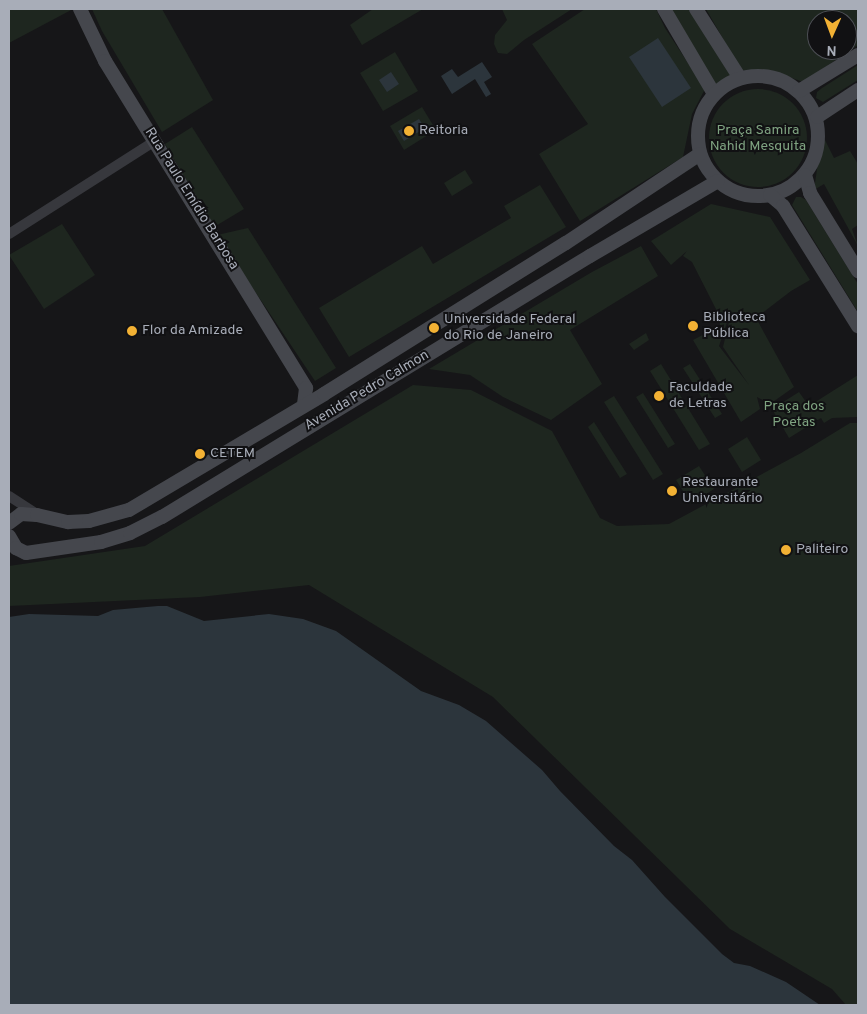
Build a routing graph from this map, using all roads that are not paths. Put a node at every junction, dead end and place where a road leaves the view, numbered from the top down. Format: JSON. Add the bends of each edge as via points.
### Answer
{"nodes":[{"id":1,"x":80,"y":9,"type":"edge"},
{"id":2,"x":664,"y":9,"type":"edge"},
{"id":3,"x":696,"y":9,"type":"edge"},
{"id":4,"x":858,"y":55,"type":"edge"},
{"id":5,"x":740,"y":78,"type":"junction"},
{"id":6,"x":858,"y":90,"type":"edge"},
{"id":7,"x":799,"y":92,"type":"junction"},
{"id":8,"x":714,"y":94,"type":"junction"},
{"id":9,"x":817,"y":117,"type":"junction"},
{"id":10,"x":155,"y":142,"type":"junction"},
{"id":11,"x":700,"y":154,"type":"junction"},
{"id":12,"x":805,"y":175,"type":"junction"},
{"id":13,"x":718,"y":181,"type":"junction"},
{"id":14,"x":770,"y":195,"type":"junction"},
{"id":15,"x":9,"y":234,"type":"edge"},
{"id":16,"x":858,"y":272,"type":"edge"},
{"id":17,"x":858,"y":326,"type":"edge"},
{"id":18,"x":306,"y":388,"type":"junction"},
{"id":19,"x":324,"y":394,"type":"junction"},
{"id":20,"x":304,"y":405,"type":"junction"},
{"id":21,"x":9,"y":496,"type":"edge"},
{"id":22,"x":38,"y":515,"type":"junction"},
{"id":23,"x":9,"y":523,"type":"edge"},
{"id":24,"x":9,"y":536,"type":"edge"},
{"id":25,"x":26,"y":553,"type":"junction"},
{"id":26,"x":9,"y":555,"type":"edge"}],
"edges":[{"from":1,"to":10,"type":"street","name":"Rua Paulo Emídio Barbosa","via":[[105,62]]},
{"from":2,"to":8,"type":"street"},
{"from":3,"to":5,"type":"street"},
{"from":4,"to":7,"type":"street"},
{"from":5,"to":7,"type":"street","via":[[755,75],[771,77],[786,82]]},
{"from":5,"to":8,"type":"street"},
{"from":6,"to":9,"type":"street"},
{"from":7,"to":9,"type":"street"},
{"from":8,"to":11,"type":"street","via":[[699,122]]},
{"from":9,"to":12,"type":"street","via":[[818,146]]},
{"from":10,"to":15,"type":"street"},
{"from":10,"to":18,"type":"street","name":"Rua Paulo Emídio Barbosa"},
{"from":11,"to":13,"type":"street"},
{"from":11,"to":19,"type":"street","name":"Avenida Pedro Calmon","via":[[566,243]]},
{"from":12,"to":14,"type":"street","via":[[788,188]]},
{"from":12,"to":16,"type":"street","via":[[810,193]]},
{"from":13,"to":14,"type":"street","via":[[733,191],[751,196]]},
{"from":13,"to":25,"type":"street","name":"Avenida Pedro Calmon","via":[[162,518],[101,542]]},
{"from":14,"to":17,"type":"street","via":[[783,206]]},
{"from":18,"to":19,"type":"street"},
{"from":18,"to":20,"type":"street"},
{"from":19,"to":20,"type":"street","name":"Avenida Pedro Calmon"},
{"from":20,"to":22,"type":"street","name":"Avenida Pedro Calmon","via":[[129,510],[89,521],[68,522]]},
{"from":21,"to":22,"type":"street"},
{"from":22,"to":23,"type":"street","name":"Avenida Pedro Calmon","via":[[21,514]]},
{"from":24,"to":25,"type":"street","via":[[16,548]]},
{"from":25,"to":26,"type":"street"}]}
